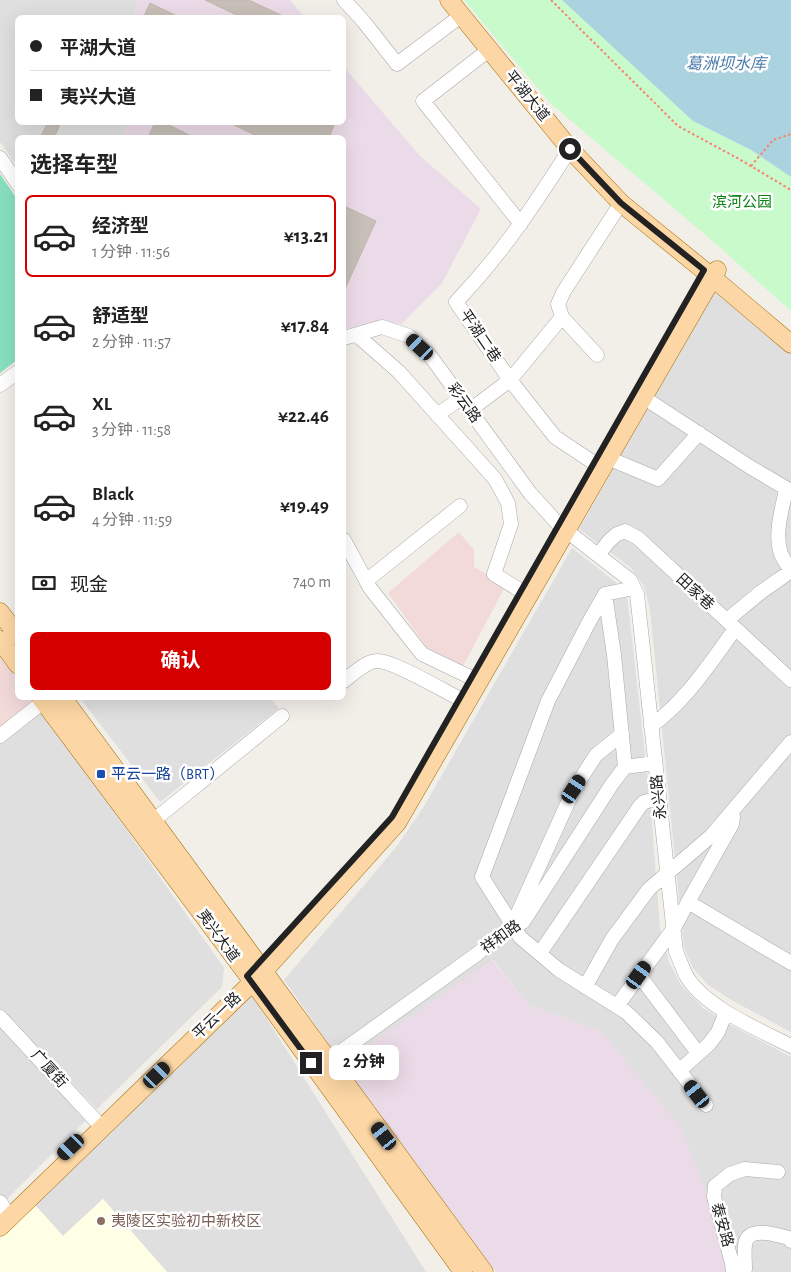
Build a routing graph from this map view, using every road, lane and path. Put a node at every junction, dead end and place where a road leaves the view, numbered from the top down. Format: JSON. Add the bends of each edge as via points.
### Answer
{"nodes":[{"id":1,"x":344,"y":0,"type":"edge"},
{"id":2,"x":449,"y":0,"type":"edge"},
{"id":3,"x":551,"y":0,"type":"edge"},
{"id":4,"x":459,"y":8,"type":"edge"},
{"id":5,"x":490,"y":49,"type":"junction"},
{"id":6,"x":791,"y":134,"type":"edge"},
{"id":7,"x":570,"y":149,"type":"junction"},
{"id":8,"x":0,"y":158,"type":"edge"},
{"id":9,"x":752,"y":166,"type":"junction"},
{"id":10,"x":15,"y":180,"type":"edge"},
{"id":11,"x":791,"y":190,"type":"edge"},
{"id":12,"x":621,"y":203,"type":"junction"},
{"id":13,"x":521,"y":224,"type":"junction"},
{"id":14,"x":710,"y":270,"type":"junction"},
{"id":15,"x":562,"y":317,"type":"junction"},
{"id":16,"x":791,"y":334,"type":"edge"},
{"id":17,"x":358,"y":336,"type":"junction"},
{"id":18,"x":346,"y":338,"type":"edge"},
{"id":19,"x":791,"y":344,"type":"edge"},
{"id":20,"x":597,"y":355,"type":"dead end"},
{"id":21,"x":15,"y":374,"type":"edge"},
{"id":22,"x":510,"y":380,"type":"junction"},
{"id":23,"x":0,"y":385,"type":"edge"},
{"id":24,"x":643,"y":397,"type":"junction"},
{"id":25,"x":461,"y":398,"type":"junction"},
{"id":26,"x":470,"y":410,"type":"junction"},
{"id":27,"x":437,"y":415,"type":"junction"},
{"id":28,"x":699,"y":433,"type":"junction"},
{"id":29,"x":601,"y":460,"type":"junction"},
{"id":30,"x":789,"y":490,"type":"edge"},
{"id":31,"x":460,"y":506,"type":"dead end"},
{"id":32,"x":563,"y":527,"type":"junction"},
{"id":33,"x":346,"y":544,"type":"edge"},
{"id":34,"x":598,"y":555,"type":"junction"},
{"id":35,"x":791,"y":571,"type":"edge"},
{"id":36,"x":366,"y":581,"type":"junction"},
{"id":37,"x":634,"y":588,"type":"junction"},
{"id":38,"x":521,"y":591,"type":"junction"},
{"id":39,"x":605,"y":594,"type":"junction"},
{"id":40,"x":0,"y":612,"type":"edge"},
{"id":41,"x":731,"y":624,"type":"junction"},
{"id":42,"x":5,"y":643,"type":"edge"},
{"id":43,"x":15,"y":659,"type":"edge"},
{"id":44,"x":472,"y":678,"type":"junction"},
{"id":45,"x":346,"y":679,"type":"edge"},
{"id":46,"x":791,"y":680,"type":"edge"},
{"id":47,"x":460,"y":699,"type":"junction"},
{"id":48,"x":42,"y":700,"type":"edge"},
{"id":49,"x":44,"y":700,"type":"edge"},
{"id":50,"x":63,"y":700,"type":"edge"},
{"id":51,"x":282,"y":716,"type":"dead end"},
{"id":52,"x":651,"y":726,"type":"junction"},
{"id":53,"x":622,"y":734,"type":"junction"},
{"id":54,"x":0,"y":736,"type":"edge"},
{"id":55,"x":791,"y":742,"type":"edge"},
{"id":56,"x":655,"y":763,"type":"junction"},
{"id":57,"x":624,"y":767,"type":"junction"},
{"id":58,"x":659,"y":798,"type":"junction"},
{"id":59,"x":730,"y":814,"type":"junction"},
{"id":60,"x":153,"y":820,"type":"junction"},
{"id":61,"x":667,"y":874,"type":"junction"},
{"id":62,"x":688,"y":902,"type":"junction"},
{"id":63,"x":512,"y":926,"type":"junction"},
{"id":64,"x":674,"y":928,"type":"junction"},
{"id":65,"x":540,"y":953,"type":"junction"},
{"id":66,"x":791,"y":963,"type":"edge"},
{"id":67,"x":255,"y":974,"type":"junction"},
{"id":68,"x":639,"y":975,"type":"junction"},
{"id":69,"x":585,"y":986,"type":"junction"},
{"id":70,"x":617,"y":1006,"type":"junction"},
{"id":71,"x":726,"y":1012,"type":"junction"},
{"id":72,"x":0,"y":1017,"type":"edge"},
{"id":73,"x":791,"y":1046,"type":"edge"},
{"id":74,"x":698,"y":1053,"type":"junction"},
{"id":75,"x":328,"y":1060,"type":"junction"},
{"id":76,"x":679,"y":1071,"type":"junction"},
{"id":77,"x":706,"y":1105,"type":"dead end"},
{"id":78,"x":97,"y":1122,"type":"junction"},
{"id":79,"x":778,"y":1172,"type":"dead end"},
{"id":80,"x":1,"y":1214,"type":"edge"},
{"id":81,"x":791,"y":1241,"type":"edge"},
{"id":82,"x":463,"y":1272,"type":"edge"},
{"id":83,"x":484,"y":1272,"type":"edge"},
{"id":84,"x":733,"y":1272,"type":"edge"},
{"id":85,"x":743,"y":1272,"type":"edge"}],
"edges":[{"from":1,"to":4,"type":"street","via":[[397,64]]},
{"from":2,"to":4,"type":"main road","name":"平湖大道"},
{"from":3,"to":9,"type":"path","via":[[678,126]]},
{"from":4,"to":5,"type":"main road","name":"平湖大道"},
{"from":4,"to":14,"type":"main road","name":"平湖大道","via":[[626,197]]},
{"from":5,"to":7,"type":"main road","name":"平湖大道"},
{"from":5,"to":13,"type":"street","via":[[423,101]]},
{"from":6,"to":9,"type":"path","via":[[773,140]]},
{"from":7,"to":12,"type":"main road","name":"平湖大道"},
{"from":7,"to":13,"type":"street","name":"平湖二巷"},
{"from":8,"to":10,"type":"street"},
{"from":9,"to":11,"type":"path"},
{"from":12,"to":14,"type":"main road","name":"平湖大道"},
{"from":12,"to":15,"type":"street","via":[[564,291],[558,304]]},
{"from":13,"to":22,"type":"street","name":"平湖二巷","via":[[484,273],[456,302]]},
{"from":14,"to":16,"type":"main road","name":"平湖大道"},
{"from":14,"to":19,"type":"main road","name":"平湖大道"},
{"from":14,"to":24,"type":"main road","name":"平云一路"},
{"from":14,"to":29,"type":"main road","name":"平云一路"},
{"from":15,"to":20,"type":"street"},
{"from":15,"to":22,"type":"street"},
{"from":17,"to":18,"type":"street","name":"彩云路"},
{"from":17,"to":25,"type":"street","name":"彩云路","via":[[382,327],[409,336],[431,357]]},
{"from":17,"to":27,"type":"street","via":[[399,372]]},
{"from":21,"to":23,"type":"street"},
{"from":22,"to":26,"type":"street"},
{"from":22,"to":29,"type":"street","name":"平湖二巷","via":[[555,437]]},
{"from":24,"to":28,"type":"street"},
{"from":24,"to":29,"type":"main road","name":"平云一路"},
{"from":25,"to":26,"type":"street","name":"彩云路"},
{"from":25,"to":27,"type":"street"},
{"from":26,"to":32,"type":"street","name":"彩云路","via":[[530,493]]},
{"from":27,"to":38,"type":"street","via":[[496,479],[508,503],[511,524],[494,574]]},
{"from":28,"to":29,"type":"street","name":"平湖二巷","via":[[658,479]]},
{"from":28,"to":30,"type":"street"},
{"from":29,"to":32,"type":"main road","name":"平云一路"},
{"from":30,"to":35,"type":"street","via":[[778,538],[781,553]]},
{"from":31,"to":36,"type":"street"},
{"from":32,"to":34,"type":"street"},
{"from":32,"to":38,"type":"main road","name":"平云一路"},
{"from":32,"to":67,"type":"main road","name":"平云一路","via":[[398,824]]},
{"from":33,"to":36,"type":"street"},
{"from":34,"to":37,"type":"street","via":[[630,580]]},
{"from":34,"to":41,"type":"street","name":"田家巷","via":[[613,538],[625,531],[638,538]]},
{"from":35,"to":41,"type":"street","via":[[761,592]]},
{"from":36,"to":44,"type":"street","via":[[422,654]]},
{"from":37,"to":39,"type":"street"},
{"from":37,"to":52,"type":"street","name":"永兴路"},
{"from":38,"to":44,"type":"main road","name":"平云一路"},
{"from":39,"to":53,"type":"street"},
{"from":39,"to":63,"type":"street","via":[[548,701],[482,878]]},
{"from":40,"to":42,"type":"main road"},
{"from":41,"to":46,"type":"street","name":"田家巷"},
{"from":41,"to":52,"type":"street","via":[[681,700]]},
{"from":42,"to":43,"type":"main road"},
{"from":44,"to":47,"type":"main road","name":"平云一路"},
{"from":45,"to":47,"type":"street","via":[[376,660],[392,664]]},
{"from":47,"to":67,"type":"main road","name":"平云一路","via":[[392,817]]},
{"from":48,"to":54,"type":"street"},
{"from":49,"to":67,"type":"main road","name":"夷兴大道"},
{"from":50,"to":60,"type":"main road","name":"夷兴大道"},
{"from":51,"to":60,"type":"street"},
{"from":52,"to":56,"type":"street","name":"永兴路"},
{"from":53,"to":57,"type":"street"},
{"from":53,"to":63,"type":"street","via":[[596,755],[574,789]]},
{"from":55,"to":59,"type":"street"},
{"from":56,"to":57,"type":"street"},
{"from":56,"to":58,"type":"street","name":"永兴路"},
{"from":57,"to":63,"type":"street","name":"祥和路","via":[[523,922]]},
{"from":58,"to":61,"type":"street","name":"永兴路"},
{"from":58,"to":65,"type":"street","via":[[640,806]]},
{"from":59,"to":61,"type":"street","via":[[711,836]]},
{"from":59,"to":62,"type":"street","via":[[732,824]]},
{"from":60,"to":67,"type":"main road","name":"夷兴大道"},
{"from":61,"to":64,"type":"street","name":"永兴路"},
{"from":61,"to":69,"type":"street","via":[[649,889],[612,939]]},
{"from":62,"to":64,"type":"street"},
{"from":62,"to":66,"type":"street"},
{"from":63,"to":65,"type":"street"},
{"from":63,"to":75,"type":"street","name":"祥和路","via":[[478,954]]},
{"from":64,"to":68,"type":"street"},
{"from":64,"to":71,"type":"street","name":"永兴路","via":[[676,952],[687,978],[706,999]]},
{"from":65,"to":69,"type":"street"},
{"from":67,"to":75,"type":"main road","name":"夷兴大道"},
{"from":67,"to":78,"type":"main road","name":"平云一路"},
{"from":67,"to":80,"type":"main road","name":"平云一路"},
{"from":67,"to":82,"type":"main road","name":"夷兴大道"},
{"from":68,"to":70,"type":"street"},
{"from":68,"to":74,"type":"street"},
{"from":69,"to":70,"type":"street"},
{"from":70,"to":76,"type":"street","via":[[657,1042]]},
{"from":71,"to":73,"type":"street","name":"永兴路"},
{"from":71,"to":74,"type":"street","via":[[718,1032]]},
{"from":72,"to":78,"type":"street","name":"广厦街"},
{"from":74,"to":76,"type":"street"},
{"from":75,"to":83,"type":"main road","name":"夷兴大道"},
{"from":76,"to":77,"type":"street"},
{"from":78,"to":80,"type":"main road","name":"平云一路"},
{"from":79,"to":84,"type":"street","name":"泰安路","via":[[745,1169],[730,1174],[715,1186],[714,1197]]},
{"from":81,"to":85,"type":"street","via":[[761,1232],[750,1235],[744,1243]]}]}
